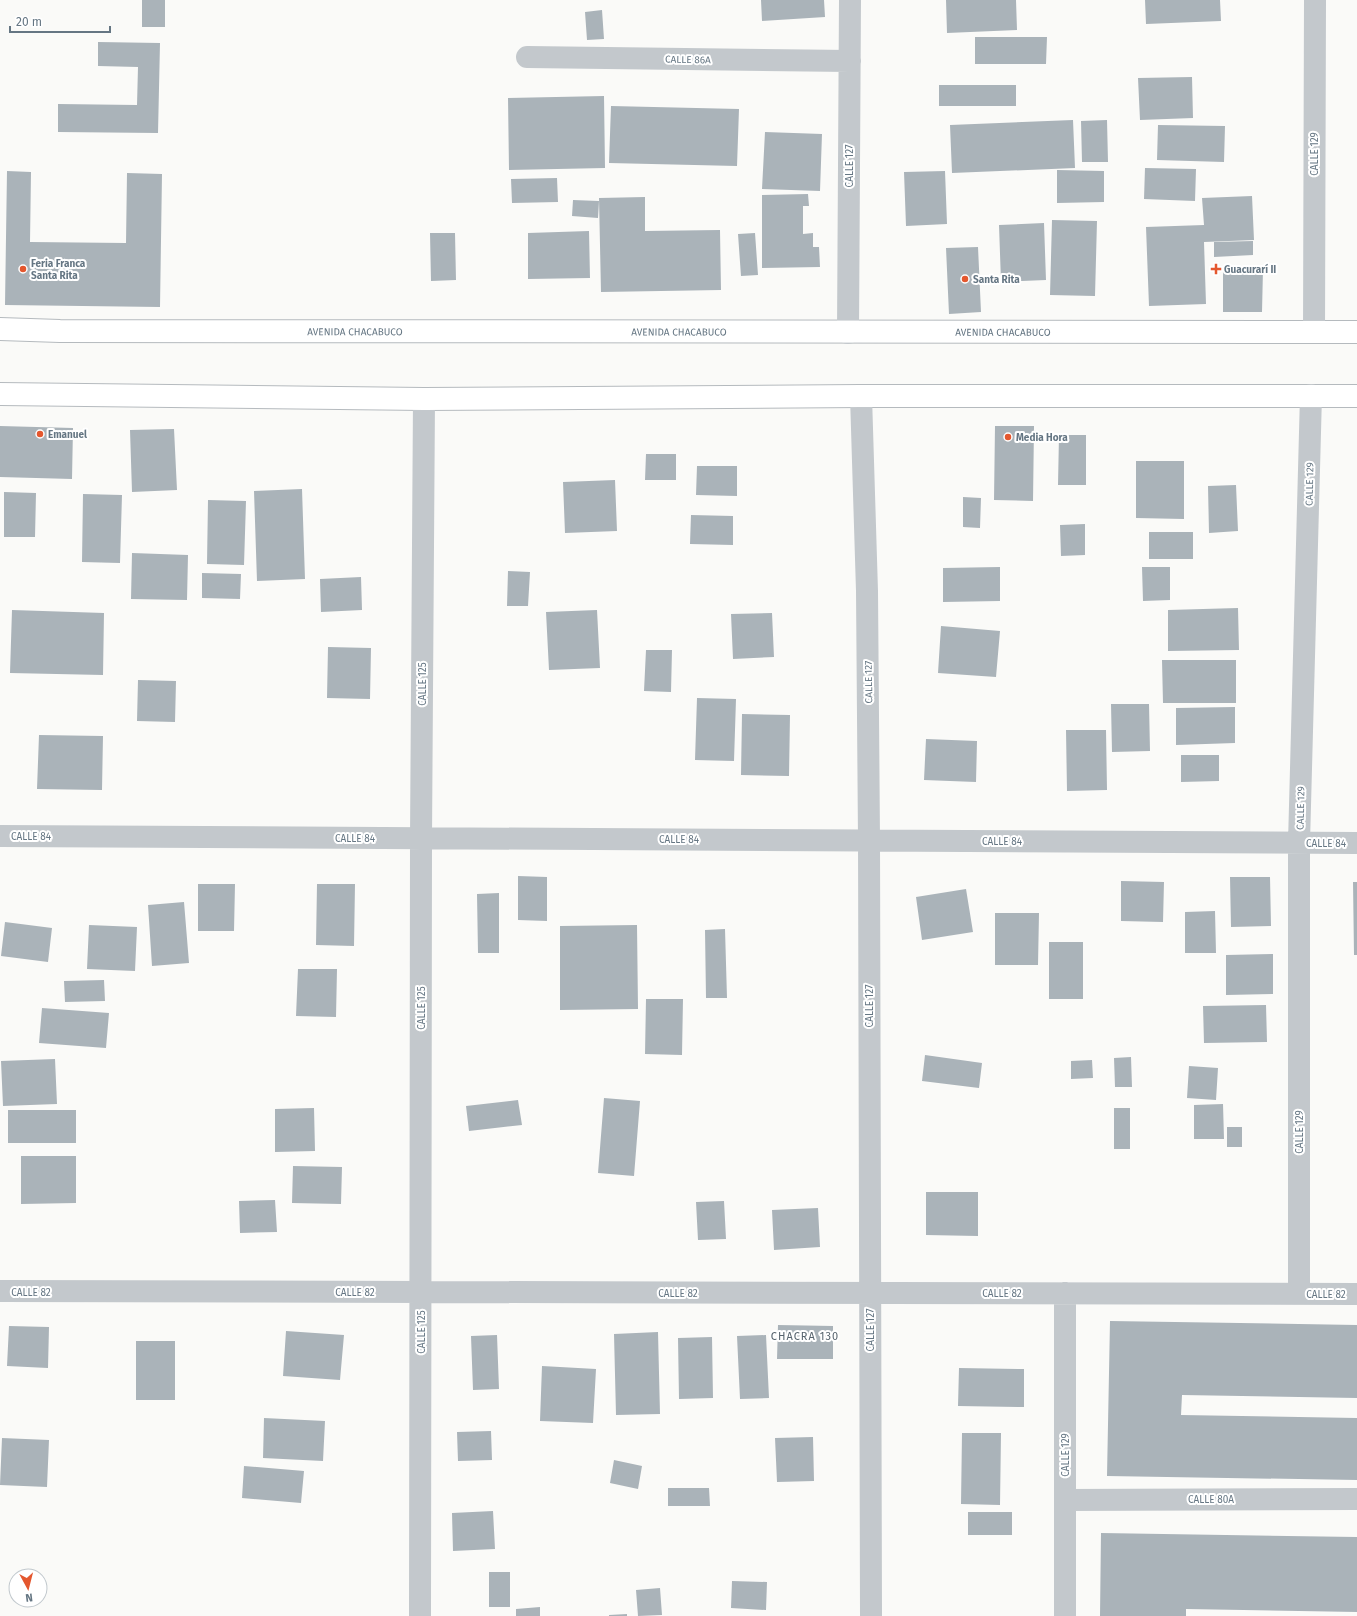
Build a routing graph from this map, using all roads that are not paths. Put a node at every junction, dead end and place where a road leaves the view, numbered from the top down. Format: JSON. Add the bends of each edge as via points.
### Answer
{"nodes":[{"id":1,"x":850,"y":0,"type":"edge"},
{"id":2,"x":1315,"y":0,"type":"edge"},
{"id":3,"x":527,"y":57,"type":"dead end"},
{"id":4,"x":850,"y":61,"type":"junction"},
{"id":5,"x":0,"y":329,"type":"edge"},
{"id":6,"x":1314,"y":332,"type":"junction"},
{"id":7,"x":1357,"y":332,"type":"edge"},
{"id":8,"x":848,"y":333,"type":"junction"},
{"id":9,"x":0,"y":394,"type":"edge"},
{"id":10,"x":1311,"y":395,"type":"junction"},
{"id":11,"x":861,"y":396,"type":"junction"},
{"id":12,"x":1357,"y":396,"type":"edge"},
{"id":13,"x":424,"y":399,"type":"junction"},
{"id":14,"x":0,"y":836,"type":"edge"},
{"id":15,"x":421,"y":838,"type":"junction"},
{"id":16,"x":869,"y":840,"type":"junction"},
{"id":17,"x":1299,"y":843,"type":"junction"},
{"id":18,"x":1357,"y":843,"type":"edge"},
{"id":19,"x":0,"y":1292,"type":"edge"},
{"id":20,"x":421,"y":1292,"type":"junction"},
{"id":21,"x":870,"y":1293,"type":"junction"},
{"id":22,"x":1065,"y":1293,"type":"junction"},
{"id":23,"x":1299,"y":1294,"type":"junction"},
{"id":24,"x":1357,"y":1294,"type":"edge"},
{"id":25,"x":1357,"y":1498,"type":"edge"},
{"id":26,"x":1065,"y":1500,"type":"junction"},
{"id":27,"x":420,"y":1616,"type":"edge"},
{"id":28,"x":871,"y":1616,"type":"edge"},
{"id":29,"x":1065,"y":1616,"type":"edge"}],
"edges":[{"from":1,"to":4,"type":"street","name":"CALLE 127"},
{"from":2,"to":6,"type":"street","name":"CALLE 129"},
{"from":3,"to":4,"type":"street","name":"CALLE 86A"},
{"from":4,"to":8,"type":"street","name":"CALLE 127"},
{"from":5,"to":8,"type":"main road","name":"AVENIDA CHACABUCO"},
{"from":6,"to":7,"type":"main road","name":"AVENIDA CHACABUCO"},
{"from":6,"to":8,"type":"main road","name":"AVENIDA CHACABUCO"},
{"from":9,"to":13,"type":"main road"},
{"from":10,"to":11,"type":"main road"},
{"from":10,"to":12,"type":"main road"},
{"from":10,"to":17,"type":"street","name":"CALLE 129"},
{"from":11,"to":13,"type":"main road"},
{"from":11,"to":16,"type":"street","name":"CALLE 127","via":[[867,591]]},
{"from":13,"to":15,"type":"street","name":"CALLE 125"},
{"from":14,"to":15,"type":"street","name":"CALLE 84"},
{"from":15,"to":16,"type":"street","name":"CALLE 84"},
{"from":15,"to":20,"type":"street","name":"CALLE 125"},
{"from":16,"to":17,"type":"street","name":"CALLE 84"},
{"from":16,"to":21,"type":"street","name":"CALLE 127"},
{"from":17,"to":18,"type":"street","name":"CALLE 84"},
{"from":17,"to":23,"type":"street","name":"CALLE 129"},
{"from":19,"to":20,"type":"street","name":"CALLE 82"},
{"from":20,"to":21,"type":"street","name":"CALLE 82"},
{"from":20,"to":27,"type":"street","name":"CALLE 125"},
{"from":21,"to":22,"type":"street","name":"CALLE 82"},
{"from":21,"to":28,"type":"street","name":"CALLE 127"},
{"from":22,"to":23,"type":"street","name":"CALLE 82"},
{"from":22,"to":26,"type":"street","name":"CALLE 129"},
{"from":23,"to":24,"type":"street","name":"CALLE 82"},
{"from":25,"to":26,"type":"street","name":"CALLE 80A"},
{"from":26,"to":29,"type":"street","name":"CALLE 129"}]}
